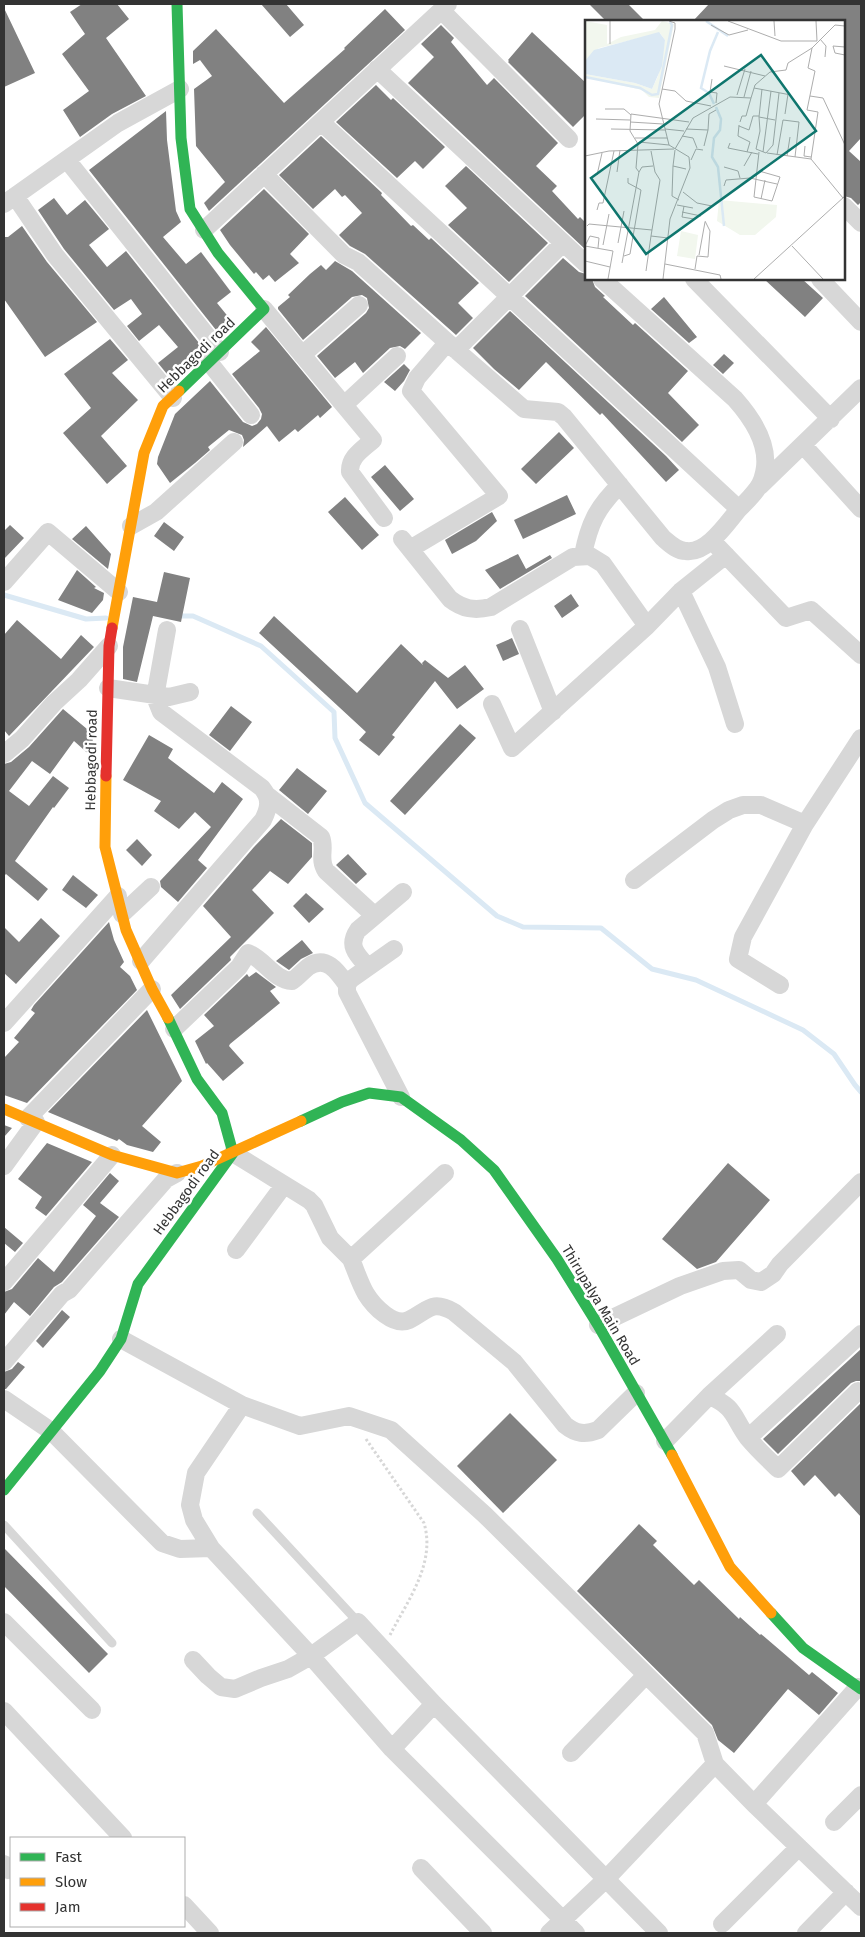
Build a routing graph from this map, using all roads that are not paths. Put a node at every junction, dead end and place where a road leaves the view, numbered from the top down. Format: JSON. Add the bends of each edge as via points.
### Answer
{"nodes":[{"id":1,"x":177,"y":4,"type":"edge"},
{"id":2,"x":445,"y":7,"type":"edge"},
{"id":3,"x":377,"y":69,"type":"junction"},
{"id":4,"x":180,"y":89,"type":"junction"},
{"id":5,"x":321,"y":122,"type":"junction"},
{"id":6,"x":569,"y":139,"type":"dead end"},
{"id":7,"x":67,"y":160,"type":"junction"},
{"id":8,"x":264,"y":174,"type":"junction"},
{"id":9,"x":9,"y":200,"type":"edge"},
{"id":10,"x":845,"y":207,"type":"edge"},
{"id":11,"x":861,"y":223,"type":"edge"},
{"id":12,"x":204,"y":230,"type":"junction"},
{"id":13,"x":563,"y":243,"type":"junction"},
{"id":14,"x":585,"y":263,"type":"edge"},
{"id":15,"x":603,"y":280,"type":"edge"},
{"id":16,"x":695,"y":280,"type":"edge"},
{"id":17,"x":821,"y":280,"type":"edge"},
{"id":18,"x":510,"y":297,"type":"junction"},
{"id":19,"x":358,"y":305,"type":"dead end"},
{"id":20,"x":264,"y":310,"type":"junction"},
{"id":21,"x":861,"y":322,"type":"edge"},
{"id":22,"x":452,"y":346,"type":"junction"},
{"id":23,"x":302,"y":355,"type":"junction"},
{"id":24,"x":397,"y":356,"type":"dead end"},
{"id":25,"x":214,"y":357,"type":"junction"},
{"id":26,"x":861,"y":388,"type":"edge"},
{"id":27,"x":173,"y":398,"type":"junction"},
{"id":28,"x":344,"y":405,"type":"junction"},
{"id":29,"x":251,"y":415,"type":"dead end"},
{"id":30,"x":831,"y":419,"type":"junction"},
{"id":31,"x":234,"y":442,"type":"dead end"},
{"id":32,"x":803,"y":445,"type":"junction"},
{"id":33,"x":620,"y":485,"type":"junction"},
{"id":34,"x":758,"y":488,"type":"junction"},
{"id":35,"x":739,"y":509,"type":"junction"},
{"id":36,"x":861,"y":510,"type":"edge"},
{"id":37,"x":384,"y":518,"type":"dead end"},
{"id":38,"x":131,"y":526,"type":"junction"},
{"id":39,"x":712,"y":540,"type":"junction"},
{"id":40,"x":583,"y":555,"type":"junction"},
{"id":41,"x":726,"y":555,"type":"junction"},
{"id":42,"x":4,"y":582,"type":"edge"},
{"id":43,"x":681,"y":591,"type":"junction"},
{"id":44,"x":119,"y":592,"type":"junction"},
{"id":45,"x":647,"y":626,"type":"junction"},
{"id":46,"x":520,"y":629,"type":"dead end"},
{"id":47,"x":167,"y":630,"type":"dead end"},
{"id":48,"x":109,"y":646,"type":"junction"},
{"id":49,"x":859,"y":647,"type":"edge"},
{"id":50,"x":108,"y":688,"type":"junction"},
{"id":51,"x":190,"y":692,"type":"dead end"},
{"id":52,"x":155,"y":697,"type":"junction"},
{"id":53,"x":492,"y":704,"type":"dead end"},
{"id":54,"x":553,"y":712,"type":"junction"},
{"id":55,"x":735,"y":724,"type":"dead end"},
{"id":56,"x":861,"y":738,"type":"edge"},
{"id":57,"x":4,"y":754,"type":"edge"},
{"id":58,"x":267,"y":794,"type":"junction"},
{"id":59,"x":806,"y":824,"type":"junction"},
{"id":60,"x":634,"y":880,"type":"dead end"},
{"id":61,"x":151,"y":888,"type":"dead end"},
{"id":62,"x":403,"y":892,"type":"dead end"},
{"id":63,"x":118,"y":896,"type":"junction"},
{"id":64,"x":122,"y":914,"type":"junction"},
{"id":65,"x":375,"y":916,"type":"junction"},
{"id":66,"x":394,"y":948,"type":"dead end"},
{"id":67,"x":141,"y":961,"type":"junction"},
{"id":68,"x":368,"y":967,"type":"junction"},
{"id":69,"x":347,"y":985,"type":"junction"},
{"id":70,"x":780,"y":985,"type":"dead end"},
{"id":71,"x":152,"y":989,"type":"junction"},
{"id":72,"x":4,"y":1023,"type":"edge"},
{"id":73,"x":174,"y":1029,"type":"junction"},
{"id":74,"x":401,"y":1097,"type":"junction"},
{"id":75,"x":4,"y":1109,"type":"edge"},
{"id":76,"x":32,"y":1120,"type":"junction"},
{"id":77,"x":233,"y":1153,"type":"junction"},
{"id":78,"x":112,"y":1155,"type":"junction"},
{"id":79,"x":4,"y":1166,"type":"edge"},
{"id":80,"x":177,"y":1173,"type":"junction"},
{"id":81,"x":445,"y":1173,"type":"dead end"},
{"id":82,"x":861,"y":1182,"type":"edge"},
{"id":83,"x":284,"y":1185,"type":"junction"},
{"id":84,"x":236,"y":1250,"type":"dead end"},
{"id":85,"x":351,"y":1259,"type":"junction"},
{"id":86,"x":4,"y":1282,"type":"edge"},
{"id":87,"x":598,"y":1325,"type":"junction"},
{"id":88,"x":778,"y":1334,"type":"dead end"},
{"id":89,"x":861,"y":1334,"type":"edge"},
{"id":90,"x":121,"y":1339,"type":"junction"},
{"id":91,"x":4,"y":1362,"type":"edge"},
{"id":92,"x":858,"y":1391,"type":"dead end"},
{"id":93,"x":636,"y":1393,"type":"junction"},
{"id":94,"x":709,"y":1396,"type":"junction"},
{"id":95,"x":4,"y":1399,"type":"edge"},
{"id":96,"x":242,"y":1405,"type":"junction"},
{"id":97,"x":50,"y":1432,"type":"junction"},
{"id":98,"x":748,"y":1438,"type":"junction"},
{"id":99,"x":665,"y":1441,"type":"junction"},
{"id":100,"x":4,"y":1490,"type":"edge"},
{"id":101,"x":257,"y":1513,"type":"dead end"},
{"id":102,"x":4,"y":1525,"type":"edge"},
{"id":103,"x":212,"y":1548,"type":"junction"},
{"id":104,"x":4,"y":1622,"type":"edge"},
{"id":105,"x":358,"y":1622,"type":"junction"},
{"id":106,"x":112,"y":1643,"type":"dead end"},
{"id":107,"x":311,"y":1656,"type":"junction"},
{"id":108,"x":193,"y":1660,"type":"dead end"},
{"id":109,"x":646,"y":1675,"type":"junction"},
{"id":110,"x":860,"y":1688,"type":"edge"},
{"id":111,"x":434,"y":1704,"type":"junction"},
{"id":112,"x":92,"y":1710,"type":"dead end"},
{"id":113,"x":4,"y":1711,"type":"edge"},
{"id":114,"x":392,"y":1749,"type":"junction"},
{"id":115,"x":571,"y":1753,"type":"dead end"},
{"id":116,"x":715,"y":1764,"type":"junction"},
{"id":117,"x":861,"y":1795,"type":"edge"},
{"id":118,"x":754,"y":1804,"type":"junction"},
{"id":119,"x":834,"y":1822,"type":"dead end"},
{"id":120,"x":122,"y":1837,"type":"edge"},
{"id":121,"x":799,"y":1846,"type":"junction"},
{"id":122,"x":420,"y":1868,"type":"dead end"},
{"id":123,"x":606,"y":1879,"type":"junction"},
{"id":124,"x":846,"y":1892,"type":"junction"},
{"id":125,"x":185,"y":1905,"type":"edge"},
{"id":126,"x":861,"y":1907,"type":"edge"},
{"id":127,"x":562,"y":1920,"type":"junction"},
{"id":128,"x":722,"y":1924,"type":"dead end"},
{"id":129,"x":210,"y":1933,"type":"edge"},
{"id":130,"x":484,"y":1933,"type":"edge"},
{"id":131,"x":549,"y":1933,"type":"edge"},
{"id":132,"x":576,"y":1933,"type":"edge"},
{"id":133,"x":659,"y":1933,"type":"edge"},
{"id":134,"x":806,"y":1933,"type":"edge"}],
"edges":[{"from":1,"to":4,"type":"street"},
{"from":2,"to":3,"type":"street"},
{"from":2,"to":6,"type":"street"},
{"from":3,"to":5,"type":"street"},
{"from":3,"to":13,"type":"street"},
{"from":4,"to":7,"type":"street","via":[[124,119]]},
{"from":4,"to":12,"type":"street","via":[[181,138],[190,210]]},
{"from":5,"to":8,"type":"street"},
{"from":5,"to":18,"type":"street"},
{"from":7,"to":9,"type":"street"},
{"from":7,"to":25,"type":"street"},
{"from":8,"to":12,"type":"street"},
{"from":8,"to":22,"type":"street","via":[[344,255],[358,262]]},
{"from":9,"to":27,"type":"street"},
{"from":10,"to":11,"type":"street"},
{"from":12,"to":20,"type":"street","via":[[218,253]]},
{"from":13,"to":14,"type":"street"},
{"from":13,"to":18,"type":"street"},
{"from":15,"to":34,"type":"street","via":[[747,413],[765,456]]},
{"from":16,"to":30,"type":"street"},
{"from":17,"to":21,"type":"street"},
{"from":18,"to":22,"type":"street"},
{"from":18,"to":35,"type":"street"},
{"from":19,"to":23,"type":"street"},
{"from":20,"to":23,"type":"street"},
{"from":20,"to":25,"type":"street","name":"Hebbagodi road"},
{"from":22,"to":33,"type":"street","via":[[524,409],[558,412]]},
{"from":22,"to":40,"type":"street","via":[[417,378],[411,391],[499,496],[406,544],[450,599],[459,606],[478,610],[491,607],[573,557]]},
{"from":23,"to":28,"type":"street"},
{"from":24,"to":28,"type":"street"},
{"from":25,"to":27,"type":"street","name":"Hebbagodi road"},
{"from":25,"to":29,"type":"street"},
{"from":26,"to":30,"type":"street"},
{"from":27,"to":38,"type":"street","name":"Hebbagodi road","via":[[163,406],[144,453]]},
{"from":28,"to":37,"type":"street","via":[[373,440],[353,460],[350,472]]},
{"from":30,"to":32,"type":"street"},
{"from":31,"to":38,"type":"street","via":[[156,512]]},
{"from":32,"to":34,"type":"street"},
{"from":32,"to":36,"type":"street"},
{"from":33,"to":39,"type":"street","via":[[674,547],[687,552]]},
{"from":33,"to":40,"type":"street","via":[[596,513]]},
{"from":34,"to":35,"type":"street"},
{"from":35,"to":39,"type":"street"},
{"from":38,"to":44,"type":"street","name":"Hebbagodi road"},
{"from":39,"to":41,"type":"street"},
{"from":40,"to":45,"type":"street","via":[[603,564]]},
{"from":41,"to":43,"type":"street"},
{"from":41,"to":49,"type":"street","via":[[786,618],[810,610]]},
{"from":42,"to":44,"type":"street","via":[[48,532]]},
{"from":43,"to":45,"type":"street"},
{"from":43,"to":55,"type":"street","via":[[717,667]]},
{"from":44,"to":48,"type":"street","name":"Hebbagodi road"},
{"from":45,"to":54,"type":"street"},
{"from":46,"to":54,"type":"street"},
{"from":47,"to":52,"type":"street"},
{"from":48,"to":50,"type":"street","name":"Hebbagodi road"},
{"from":48,"to":57,"type":"street"},
{"from":50,"to":52,"type":"street"},
{"from":50,"to":63,"type":"street","name":"Hebbagodi road","via":[[105,847]]},
{"from":51,"to":52,"type":"street"},
{"from":52,"to":58,"type":"street","via":[[161,712]]},
{"from":53,"to":54,"type":"street","via":[[512,748]]},
{"from":56,"to":59,"type":"street"},
{"from":58,"to":65,"type":"street","via":[[321,837],[321,862],[326,871]]},
{"from":58,"to":67,"type":"street","via":[[269,803],[263,820]]},
{"from":59,"to":60,"type":"street","via":[[761,805],[743,805],[712,820]]},
{"from":59,"to":70,"type":"street","via":[[743,937],[738,960]]},
{"from":61,"to":64,"type":"street"},
{"from":62,"to":65,"type":"street"},
{"from":63,"to":64,"type":"street","name":"Hebbagodi road"},
{"from":63,"to":72,"type":"street"},
{"from":64,"to":67,"type":"street","name":"Hebbagodi road"},
{"from":65,"to":68,"type":"street","via":[[358,930],[353,940],[355,952]]},
{"from":66,"to":68,"type":"street"},
{"from":67,"to":71,"type":"street","name":"Hebbagodi road"},
{"from":68,"to":69,"type":"street"},
{"from":69,"to":73,"type":"street","via":[[331,965],[323,963],[314,964],[292,981],[281,979],[258,957],[248,953],[239,967]]},
{"from":69,"to":74,"type":"street","via":[[347,992]]},
{"from":71,"to":73,"type":"street","name":"Hebbagodi road"},
{"from":71,"to":76,"type":"street"},
{"from":73,"to":77,"type":"street","name":"Hebbagodi road","via":[[198,1079],[222,1113]]},
{"from":74,"to":77,"type":"street","name":"Thirupalya Main Road","via":[[369,1093],[342,1102]]},
{"from":74,"to":87,"type":"street","name":"Thirupalya Main Road","via":[[461,1140],[494,1170],[557,1259]]},
{"from":75,"to":76,"type":"street"},
{"from":76,"to":78,"type":"street"},
{"from":76,"to":79,"type":"street"},
{"from":77,"to":80,"type":"street","name":"Thirupalya Main Road"},
{"from":77,"to":83,"type":"street"},
{"from":77,"to":90,"type":"street","name":"Hebbagodi road","via":[[138,1284]]},
{"from":78,"to":80,"type":"street"},
{"from":78,"to":86,"type":"street"},
{"from":80,"to":91,"type":"street","via":[[166,1179]]},
{"from":81,"to":85,"type":"street"},
{"from":82,"to":87,"type":"street","via":[[773,1274],[761,1282],[751,1280],[738,1270],[722,1271],[680,1286]]},
{"from":83,"to":84,"type":"street"},
{"from":83,"to":85,"type":"street","via":[[314,1205],[330,1238]]},
{"from":85,"to":93,"type":"street","via":[[367,1296],[393,1321],[410,1320],[435,1306],[454,1312],[514,1362],[572,1431],[581,1434],[598,1430]]},
{"from":87,"to":93,"type":"street","name":"Thirupalya Main Road"},
{"from":88,"to":94,"type":"street"},
{"from":89,"to":98,"type":"street"},
{"from":90,"to":96,"type":"street"},
{"from":90,"to":97,"type":"street","name":"Hebbagodi road","via":[[100,1372]]},
{"from":92,"to":98,"type":"street","via":[[778,1469]]},
{"from":93,"to":99,"type":"street","name":"Thirupalya Main Road"},
{"from":94,"to":98,"type":"street","via":[[729,1407]]},
{"from":94,"to":99,"type":"street"},
{"from":95,"to":97,"type":"street"},
{"from":96,"to":103,"type":"street","via":[[196,1473],[192,1489],[190,1505],[194,1520]]},
{"from":96,"to":109,"type":"street","via":[[300,1426],[349,1416],[390,1430],[485,1516]]},
{"from":97,"to":100,"type":"street","name":"Hebbagodi road"},
{"from":97,"to":103,"type":"street","via":[[162,1543],[180,1549]]},
{"from":99,"to":110,"type":"street","name":"Thirupalya Main Road","via":[[730,1567],[803,1648]]},
{"from":101,"to":105,"type":"lane"},
{"from":102,"to":106,"type":"lane"},
{"from":103,"to":107,"type":"street"},
{"from":104,"to":112,"type":"street"},
{"from":105,"to":107,"type":"street"},
{"from":105,"to":111,"type":"street"},
{"from":107,"to":108,"type":"street","via":[[288,1669],[235,1689],[221,1687]]},
{"from":107,"to":114,"type":"street"},
{"from":109,"to":115,"type":"street"},
{"from":109,"to":116,"type":"street","via":[[706,1733]]},
{"from":110,"to":118,"type":"street"},
{"from":111,"to":114,"type":"street"},
{"from":111,"to":123,"type":"street"},
{"from":113,"to":120,"type":"street"},
{"from":114,"to":127,"type":"street"},
{"from":116,"to":118,"type":"street"},
{"from":116,"to":123,"type":"street"},
{"from":117,"to":119,"type":"street"},
{"from":118,"to":121,"type":"street"},
{"from":121,"to":124,"type":"street"},
{"from":121,"to":128,"type":"street"},
{"from":122,"to":130,"type":"street"},
{"from":123,"to":127,"type":"street"},
{"from":123,"to":133,"type":"street"},
{"from":124,"to":126,"type":"street"},
{"from":124,"to":134,"type":"street"},
{"from":125,"to":129,"type":"street"},
{"from":127,"to":131,"type":"street"},
{"from":127,"to":132,"type":"street"}]}
